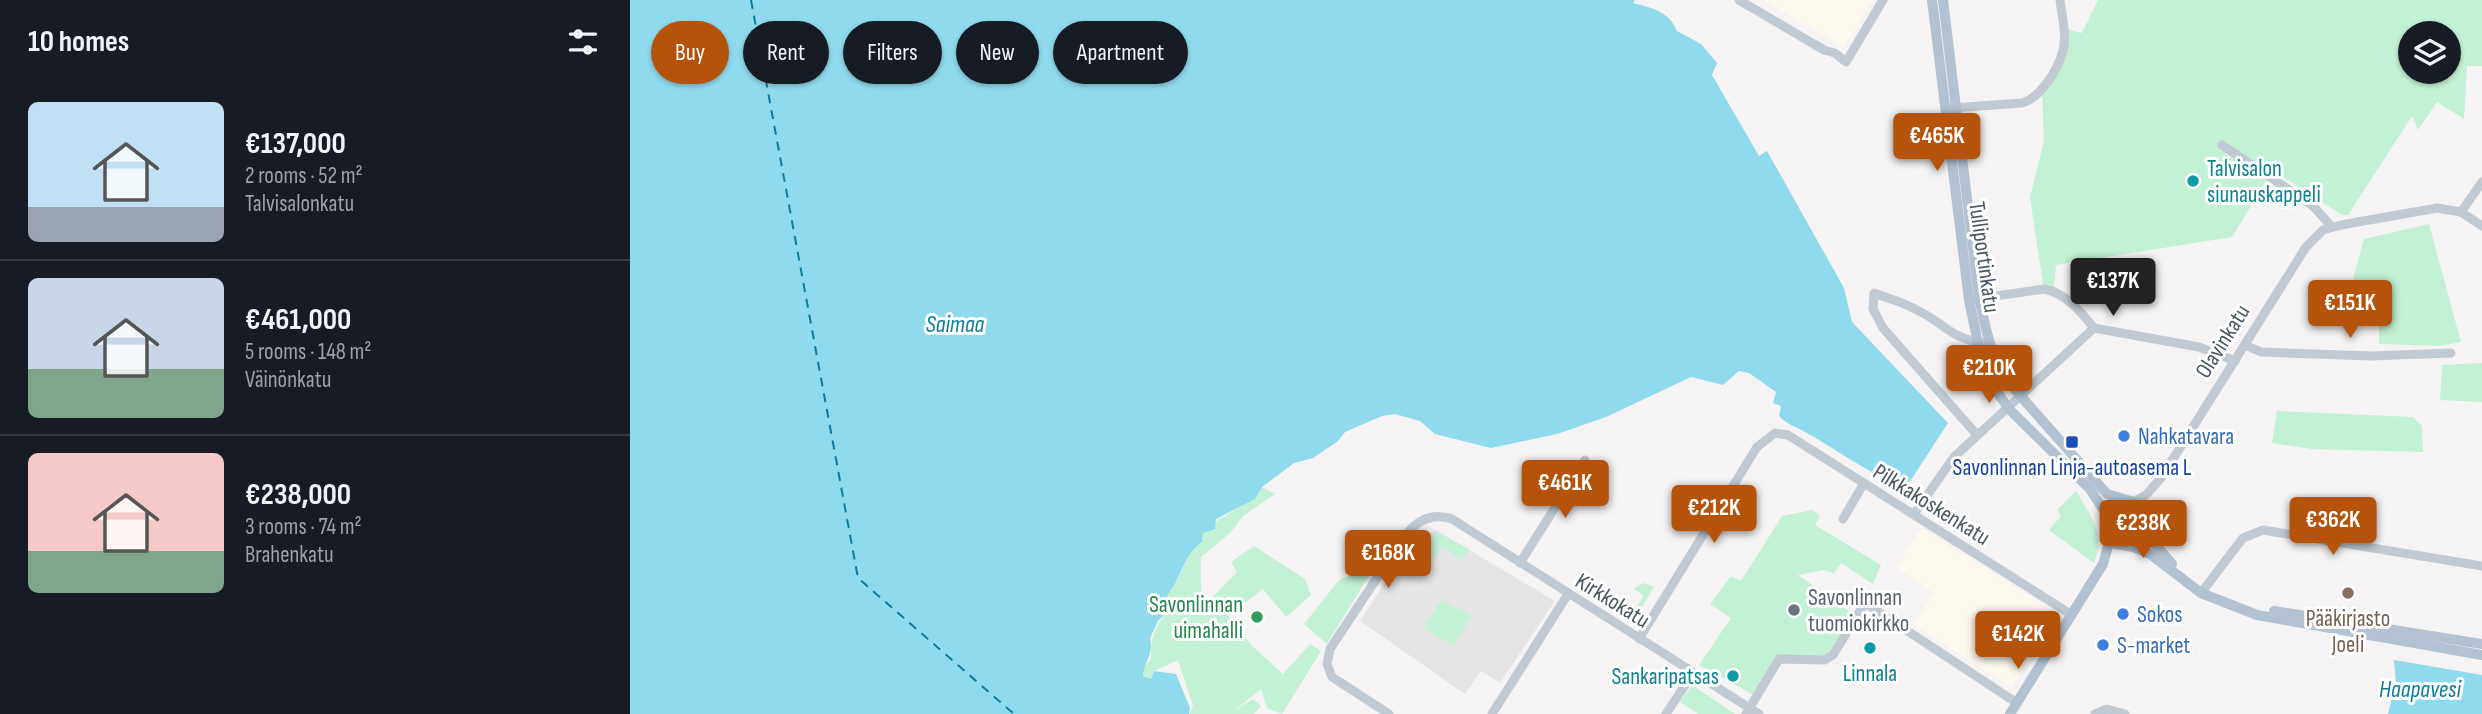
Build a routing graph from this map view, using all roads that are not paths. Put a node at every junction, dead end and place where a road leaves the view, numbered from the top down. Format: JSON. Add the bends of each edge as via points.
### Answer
{"nodes":[{"id":1,"x":1739,"y":0,"type":"edge"},
{"id":2,"x":1883,"y":0,"type":"edge"},
{"id":3,"x":1932,"y":0,"type":"edge"},
{"id":4,"x":1943,"y":0,"type":"edge"},
{"id":5,"x":2060,"y":0,"type":"edge"},
{"id":6,"x":1950,"y":108,"type":"junction"},
{"id":7,"x":2222,"y":145,"type":"dead end"},
{"id":8,"x":2482,"y":182,"type":"edge"},
{"id":9,"x":2461,"y":212,"type":"junction"},
{"id":10,"x":2482,"y":226,"type":"edge"},
{"id":11,"x":2332,"y":227,"type":"junction"},
{"id":12,"x":1974,"y":299,"type":"junction"},
{"id":13,"x":2094,"y":328,"type":"junction"},
{"id":14,"x":1976,"y":342,"type":"junction"},
{"id":15,"x":1989,"y":344,"type":"junction"},
{"id":16,"x":2245,"y":345,"type":"junction"},
{"id":17,"x":2451,"y":353,"type":"dead end"},
{"id":18,"x":2235,"y":361,"type":"junction"},
{"id":19,"x":2020,"y":397,"type":"junction"},
{"id":20,"x":2007,"y":408,"type":"junction"},
{"id":21,"x":1977,"y":435,"type":"junction"},
{"id":22,"x":1585,"y":460,"type":"dead end"},
{"id":23,"x":1864,"y":483,"type":"junction"},
{"id":24,"x":2154,"y":485,"type":"junction"},
{"id":25,"x":2131,"y":502,"type":"junction"},
{"id":26,"x":1914,"y":514,"type":"junction"},
{"id":27,"x":2107,"y":515,"type":"junction"},
{"id":28,"x":2150,"y":517,"type":"junction"},
{"id":29,"x":1843,"y":519,"type":"dead end"},
{"id":30,"x":2148,"y":536,"type":"junction"},
{"id":31,"x":2110,"y":539,"type":"junction"},
{"id":32,"x":2128,"y":547,"type":"junction"},
{"id":33,"x":1520,"y":563,"type":"junction"},
{"id":34,"x":2103,"y":564,"type":"junction"},
{"id":35,"x":2482,"y":566,"type":"edge"},
{"id":36,"x":2203,"y":591,"type":"junction"},
{"id":37,"x":1568,"y":594,"type":"junction"},
{"id":38,"x":2072,"y":615,"type":"junction"},
{"id":39,"x":1639,"y":639,"type":"junction"},
{"id":40,"x":2482,"y":644,"type":"edge"},
{"id":41,"x":2482,"y":655,"type":"edge"},
{"id":42,"x":1693,"y":673,"type":"junction"},
{"id":43,"x":2017,"y":703,"type":"junction"},
{"id":44,"x":1747,"y":711,"type":"edge"},
{"id":45,"x":2108,"y":712,"type":"edge"},
{"id":46,"x":1389,"y":714,"type":"edge"},
{"id":47,"x":1492,"y":714,"type":"edge"},
{"id":48,"x":1665,"y":714,"type":"edge"},
{"id":49,"x":1759,"y":714,"type":"edge"},
{"id":50,"x":2010,"y":714,"type":"edge"},
{"id":51,"x":2095,"y":714,"type":"edge"},
{"id":52,"x":2125,"y":714,"type":"edge"}],
"edges":[{"from":1,"to":2,"type":"street","via":[[1846,62]]},
{"from":3,"to":6,"type":"main road","name":"Tulliportinkatu"},
{"from":4,"to":6,"type":"main road","name":"Tulliportinkatu"},
{"from":5,"to":6,"type":"street","via":[[2063,53],[2042,90],[2022,103]]},
{"from":6,"to":12,"type":"main road","name":"Tulliportinkatu"},
{"from":7,"to":11,"type":"street","via":[[2313,206]]},
{"from":8,"to":9,"type":"street"},
{"from":9,"to":10,"type":"street"},
{"from":9,"to":11,"type":"street","via":[[2437,208]]},
{"from":11,"to":16,"type":"street","name":"Olavinkatu","via":[[2306,247]]},
{"from":12,"to":13,"type":"street","via":[[2054,290]]},
{"from":12,"to":14,"type":"main road","name":"Tulliportinkatu"},
{"from":12,"to":15,"type":"main road","name":"Tulliportinkatu"},
{"from":13,"to":18,"type":"street","via":[[2199,347]]},
{"from":13,"to":19,"type":"street"},
{"from":14,"to":15,"type":"street"},
{"from":14,"to":20,"type":"main road","name":"Tulliportinkatu","via":[[1983,372]]},
{"from":14,"to":21,"type":"street","via":[[1950,334],[1916,309],[1874,293],[1873,309],[1883,328]]},
{"from":15,"to":19,"type":"main road","name":"Tulliportinkatu","via":[[1997,366]]},
{"from":16,"to":17,"type":"street","via":[[2261,352]]},
{"from":16,"to":18,"type":"street","name":"Olavinkatu"},
{"from":18,"to":24,"type":"street","name":"Olavinkatu"},
{"from":19,"to":20,"type":"street"},
{"from":19,"to":25,"type":"main road","name":"Tulliportinkatu","via":[[2107,494]]},
{"from":20,"to":21,"type":"street"},
{"from":20,"to":27,"type":"main road","name":"Tulliportinkatu","via":[[2090,489]]},
{"from":21,"to":26,"type":"street","via":[[1954,457]]},
{"from":22,"to":33,"type":"street"},
{"from":23,"to":26,"type":"street","name":"Pilkkakoskenkatu"},
{"from":23,"to":29,"type":"street"},
{"from":23,"to":39,"type":"street","name":"Pilkkakoskenkatu","via":[[1788,435],[1769,435],[1757,447]]},
{"from":24,"to":25,"type":"street","name":"Olavinkatu"},
{"from":24,"to":28,"type":"street","name":"Olavinkatu"},
{"from":25,"to":27,"type":"main road","via":[[2116,505]]},
{"from":25,"to":28,"type":"main road","via":[[2141,505]]},
{"from":26,"to":38,"type":"street","name":"Pilkkakoskenkatu"},
{"from":27,"to":31,"type":"main road"},
{"from":28,"to":30,"type":"main road"},
{"from":30,"to":32,"type":"main road"},
{"from":30,"to":36,"type":"main road","via":[[2173,566]]},
{"from":31,"to":32,"type":"main road"},
{"from":31,"to":34,"type":"main road"},
{"from":32,"to":34,"type":"main road"},
{"from":32,"to":36,"type":"main road","via":[[2150,554]]},
{"from":33,"to":37,"type":"street","name":"Kirkkokatu"},
{"from":33,"to":46,"type":"street","name":"Kirkkokatu","via":[[1447,517],[1428,517],[1411,528],[1330,649],[1326,664],[1332,677]]},
{"from":34,"to":38,"type":"main road"},
{"from":35,"to":36,"type":"street","via":[[2263,530],[2243,538]]},
{"from":36,"to":40,"type":"main road","via":[[2264,609]]},
{"from":36,"to":41,"type":"main road","via":[[2257,615]]},
{"from":37,"to":39,"type":"street","name":"Kirkkokatu"},
{"from":37,"to":47,"type":"street"},
{"from":38,"to":43,"type":"main road"},
{"from":39,"to":42,"type":"street","name":"Kirkkokatu"},
{"from":42,"to":44,"type":"street","name":"Kirkkokatu"},
{"from":42,"to":48,"type":"street"},
{"from":43,"to":44,"type":"street","via":[[1865,603],[1833,655],[1825,660],[1779,659]]},
{"from":43,"to":50,"type":"main road"},
{"from":44,"to":49,"type":"street","name":"Kirkkokatu"},
{"from":45,"to":51,"type":"street"},
{"from":45,"to":52,"type":"street"}]}
